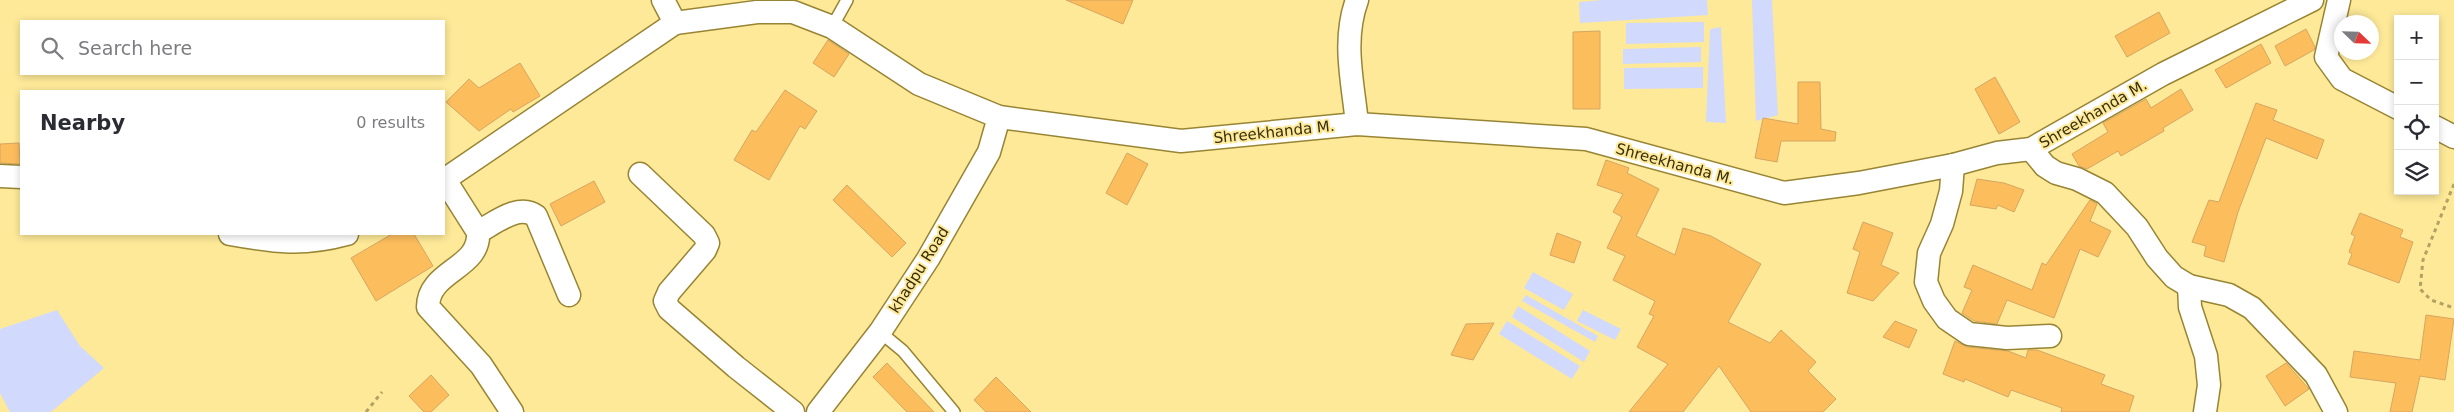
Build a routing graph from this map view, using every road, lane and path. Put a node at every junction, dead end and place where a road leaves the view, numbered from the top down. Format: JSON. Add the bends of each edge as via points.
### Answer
{"nodes":[{"id":1,"x":663,"y":0,"type":"edge"},
{"id":2,"x":848,"y":0,"type":"edge"},
{"id":3,"x":1357,"y":0,"type":"edge"},
{"id":4,"x":2312,"y":0,"type":"edge"},
{"id":5,"x":2339,"y":0,"type":"edge"},
{"id":6,"x":675,"y":23,"type":"junction"},
{"id":7,"x":832,"y":27,"type":"junction"},
{"id":8,"x":2394,"y":106,"type":"edge"},
{"id":9,"x":999,"y":117,"type":"junction"},
{"id":10,"x":1358,"y":124,"type":"junction"},
{"id":11,"x":2439,"y":129,"type":"edge"},
{"id":12,"x":2454,"y":137,"type":"edge"},
{"id":13,"x":2031,"y":149,"type":"junction"},
{"id":14,"x":1953,"y":165,"type":"junction"},
{"id":15,"x":640,"y":174,"type":"dead end"},
{"id":16,"x":0,"y":176,"type":"edge"},
{"id":17,"x":20,"y":177,"type":"edge"},
{"id":18,"x":445,"y":179,"type":"edge"},
{"id":19,"x":445,"y":182,"type":"edge"},
{"id":20,"x":2454,"y":184,"type":"edge"},
{"id":21,"x":478,"y":232,"type":"junction"},
{"id":22,"x":237,"y":235,"type":"edge"},
{"id":23,"x":343,"y":235,"type":"edge"},
{"id":24,"x":2188,"y":286,"type":"junction"},
{"id":25,"x":569,"y":295,"type":"dead end"},
{"id":26,"x":2454,"y":308,"type":"edge"},
{"id":27,"x":880,"y":332,"type":"junction"},
{"id":28,"x":2050,"y":336,"type":"dead end"},
{"id":29,"x":382,"y":392,"type":"dead end"},
{"id":30,"x":366,"y":412,"type":"edge"},
{"id":31,"x":512,"y":412,"type":"edge"},
{"id":32,"x":793,"y":412,"type":"edge"},
{"id":33,"x":818,"y":412,"type":"edge"},
{"id":34,"x":954,"y":412,"type":"edge"},
{"id":35,"x":2204,"y":412,"type":"edge"},
{"id":36,"x":2336,"y":412,"type":"edge"}],
"edges":[{"from":1,"to":6,"type":"street"},
{"from":2,"to":7,"type":"lane"},
{"from":3,"to":10,"type":"street","via":[[1350,18],[1348,47]]},
{"from":4,"to":13,"type":"street","name":"Shreekhanda M.","via":[[2164,74]]},
{"from":5,"to":8,"type":"street","via":[[2326,57],[2342,79]]},
{"from":6,"to":7,"type":"street","name":"Shreekhanda M.","via":[[757,12],[793,12]]},
{"from":6,"to":18,"type":"street"},
{"from":7,"to":9,"type":"street","name":"Shreekhanda M.","via":[[919,84]]},
{"from":9,"to":10,"type":"street","name":"Shreekhanda M.","via":[[1181,142]]},
{"from":9,"to":27,"type":"street","name":"khadpu Road","via":[[989,152],[928,259]]},
{"from":10,"to":14,"type":"street","name":"Shreekhanda M.","via":[[1586,140],[1784,193]]},
{"from":11,"to":12,"type":"street"},
{"from":13,"to":14,"type":"street","name":"Shreekhanda M.","via":[[1997,153]]},
{"from":13,"to":24,"type":"street","via":[[2045,166],[2056,173],[2105,193],[2137,227],[2168,271]]},
{"from":14,"to":28,"type":"street","via":[[1951,191],[1942,224],[1929,253],[1926,282],[1934,301],[1946,320],[1969,334],[2007,338]]},
{"from":15,"to":32,"type":"street","via":[[704,235],[708,243],[669,292],[665,301],[669,309]]},
{"from":16,"to":17,"type":"street"},
{"from":19,"to":21,"type":"street"},
{"from":20,"to":26,"type":"path","via":[[2423,260],[2420,289],[2431,300]]},
{"from":21,"to":25,"type":"street","via":[[519,211],[530,211],[536,216]]},
{"from":21,"to":31,"type":"street","via":[[479,242],[474,253],[432,288],[428,307],[481,365]]},
{"from":22,"to":23,"type":"street","via":[[290,243],[321,241]]},
{"from":24,"to":35,"type":"street","via":[[2190,307],[2206,356],[2209,384]]},
{"from":24,"to":36,"type":"street","via":[[2229,295],[2252,308],[2316,375]]},
{"from":27,"to":33,"type":"street","name":"khadpu Road"},
{"from":27,"to":34,"type":"lane","via":[[903,351]]},
{"from":29,"to":30,"type":"path"}]}
